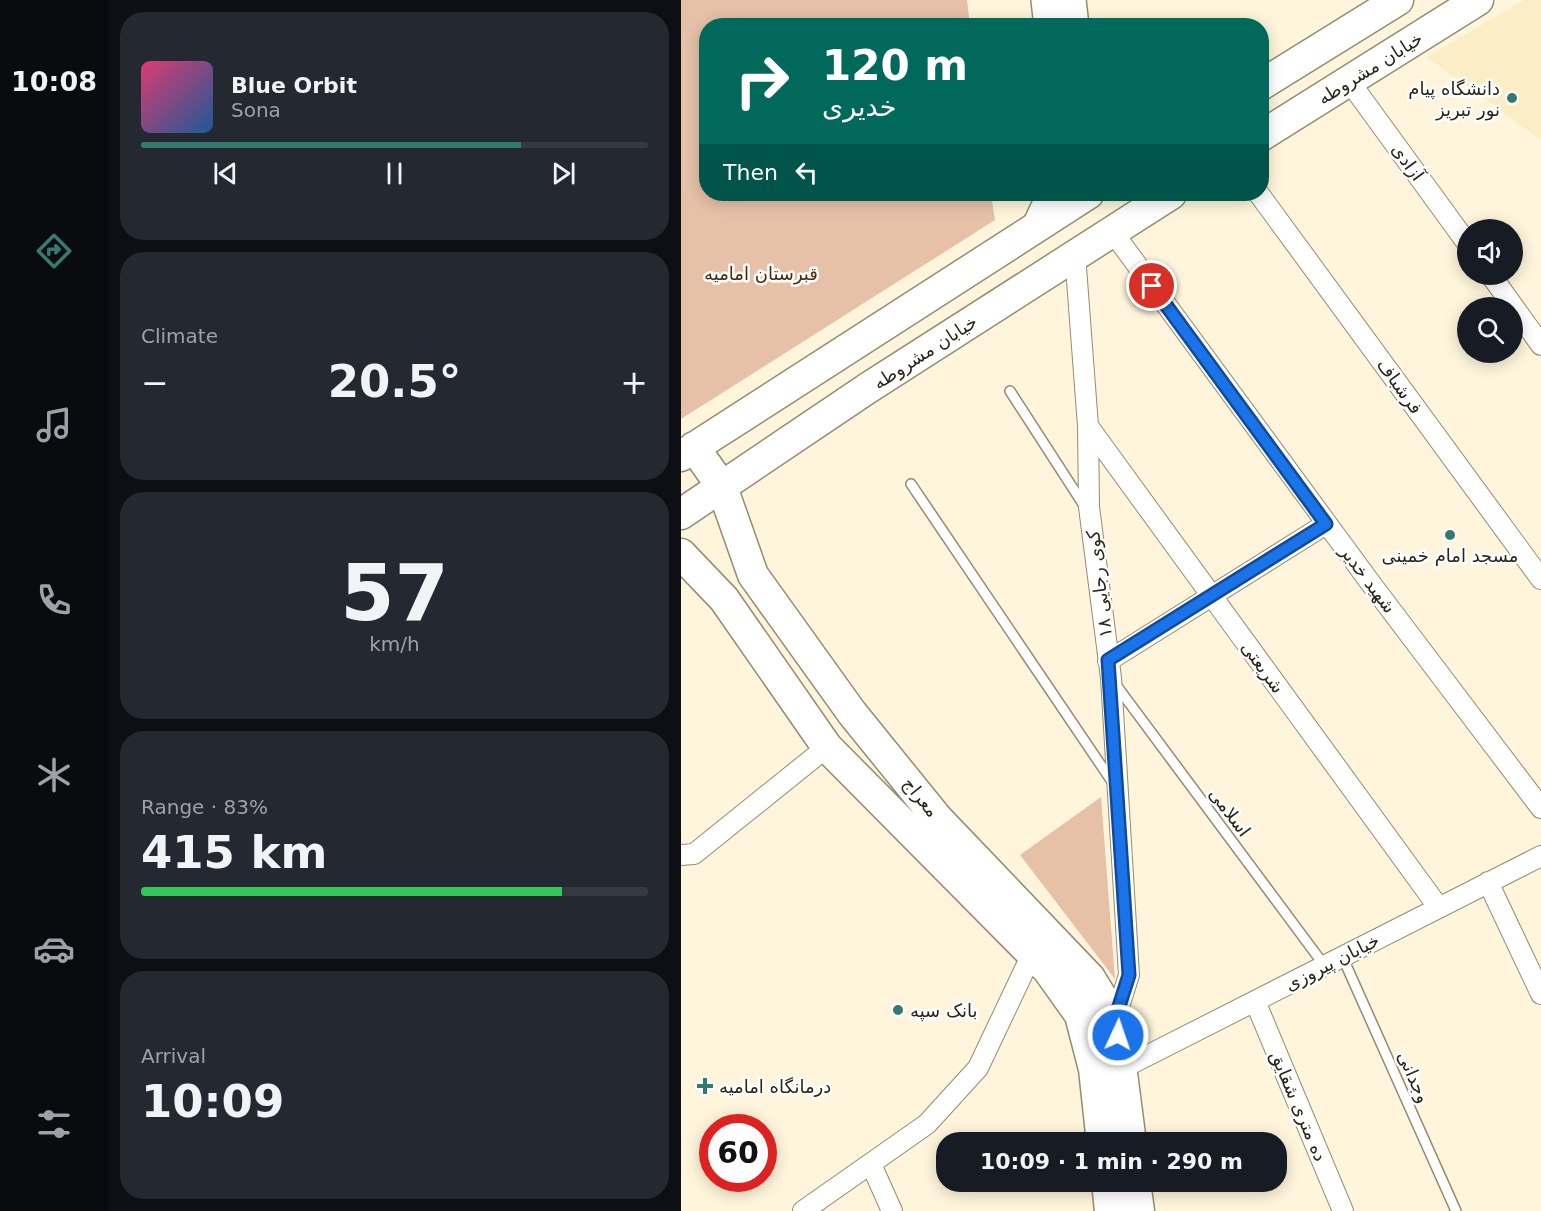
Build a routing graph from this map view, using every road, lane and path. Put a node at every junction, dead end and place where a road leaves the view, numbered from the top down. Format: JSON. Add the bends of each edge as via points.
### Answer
{"nodes":[{"id":1,"x":1045,"y":0,"type":"edge"},
{"id":2,"x":1072,"y":0,"type":"edge"},
{"id":3,"x":1398,"y":0,"type":"edge"},
{"id":4,"x":1478,"y":0,"type":"edge"},
{"id":5,"x":1047,"y":18,"type":"edge"},
{"id":6,"x":1074,"y":18,"type":"edge"},
{"id":7,"x":1269,"y":80,"type":"edge"},
{"id":8,"x":1349,"y":81,"type":"junction"},
{"id":9,"x":1269,"y":131,"type":"edge"},
{"id":10,"x":1048,"y":201,"type":"edge"},
{"id":11,"x":1077,"y":201,"type":"edge"},
{"id":12,"x":1160,"y":201,"type":"edge"},
{"id":13,"x":1264,"y":201,"type":"edge"},
{"id":14,"x":1036,"y":226,"type":"junction"},
{"id":15,"x":1457,"y":229,"type":"edge"},
{"id":16,"x":1111,"y":231,"type":"junction"},
{"id":17,"x":1075,"y":254,"type":"junction"},
{"id":18,"x":1498,"y":285,"type":"edge"},
{"id":19,"x":1541,"y":345,"type":"edge"},
{"id":20,"x":843,"y":350,"type":"junction"},
{"id":21,"x":868,"y":388,"type":"junction"},
{"id":22,"x":1010,"y":391,"type":"dead end"},
{"id":23,"x":1088,"y":426,"type":"junction"},
{"id":24,"x":688,"y":452,"type":"edge"},
{"id":25,"x":911,"y":484,"type":"dead end"},
{"id":26,"x":722,"y":487,"type":"junction"},
{"id":27,"x":681,"y":514,"type":"edge"},
{"id":28,"x":1090,"y":516,"type":"junction"},
{"id":29,"x":1326,"y":524,"type":"junction"},
{"id":30,"x":681,"y":554,"type":"edge"},
{"id":31,"x":753,"y":575,"type":"junction"},
{"id":32,"x":1541,"y":579,"type":"edge"},
{"id":33,"x":1211,"y":594,"type":"junction"},
{"id":34,"x":723,"y":598,"type":"junction"},
{"id":35,"x":1109,"y":669,"type":"junction"},
{"id":36,"x":827,"y":747,"type":"junction"},
{"id":37,"x":1117,"y":790,"type":"junction"},
{"id":38,"x":1541,"y":808,"type":"edge"},
{"id":39,"x":681,"y":855,"type":"edge"},
{"id":40,"x":1541,"y":856,"type":"edge"},
{"id":41,"x":1488,"y":882,"type":"junction"},
{"id":42,"x":1439,"y":908,"type":"junction"},
{"id":43,"x":1032,"y":954,"type":"junction"},
{"id":44,"x":1342,"y":956,"type":"junction"},
{"id":45,"x":1324,"y":965,"type":"junction"},
{"id":46,"x":1541,"y":994,"type":"edge"},
{"id":47,"x":1255,"y":1001,"type":"junction"},
{"id":48,"x":1115,"y":1019,"type":"junction"},
{"id":49,"x":1123,"y":1068,"type":"junction"},
{"id":50,"x":1102,"y":1132,"type":"edge"},
{"id":51,"x":1130,"y":1132,"type":"edge"},
{"id":52,"x":871,"y":1164,"type":"junction"},
{"id":53,"x":1108,"y":1192,"type":"edge"},
{"id":54,"x":1136,"y":1192,"type":"edge"},
{"id":55,"x":803,"y":1211,"type":"edge"},
{"id":56,"x":892,"y":1211,"type":"edge"},
{"id":57,"x":1110,"y":1211,"type":"edge"},
{"id":58,"x":1139,"y":1211,"type":"edge"},
{"id":59,"x":1343,"y":1211,"type":"edge"},
{"id":60,"x":1456,"y":1211,"type":"edge"}],
"edges":[{"from":1,"to":5,"type":"main road"},
{"from":2,"to":6,"type":"main road"},
{"from":3,"to":7,"type":"main road"},
{"from":4,"to":8,"type":"main road","name":"خیابان مشروطه"},
{"from":8,"to":9,"type":"main road","name":"خیابان مشروطه"},
{"from":8,"to":15,"type":"street","name":"آزادی"},
{"from":10,"to":14,"type":"main road"},
{"from":11,"to":14,"type":"main road"},
{"from":12,"to":16,"type":"main road","name":"خیابان مشروطه"},
{"from":13,"to":32,"type":"street","name":"فرشباف"},
{"from":14,"to":20,"type":"main road"},
{"from":16,"to":17,"type":"main road","name":"خیابان مشروطه"},
{"from":16,"to":29,"type":"street","name":"شهید خدیر"},
{"from":17,"to":21,"type":"main road","name":"خیابان مشروطه"},
{"from":17,"to":23,"type":"street","name":"کوی رجایی ۱۸"},
{"from":18,"to":19,"type":"street"},
{"from":20,"to":21,"type":"main road"},
{"from":20,"to":24,"type":"main road"},
{"from":21,"to":26,"type":"main road","name":"خیابان مشروطه"},
{"from":22,"to":28,"type":"lane"},
{"from":23,"to":28,"type":"street","name":"کوی رجایی ۱۸"},
{"from":23,"to":33,"type":"street","name":"شریعتی"},
{"from":24,"to":26,"type":"main road","name":"معراج"},
{"from":25,"to":37,"type":"lane"},
{"from":26,"to":27,"type":"main road","name":"خیابان مشروطه"},
{"from":26,"to":31,"type":"main road","name":"معراج"},
{"from":28,"to":35,"type":"street","name":"کوی رجایی ۱۸"},
{"from":29,"to":33,"type":"street"},
{"from":29,"to":38,"type":"street","name":"شهید خدیر"},
{"from":30,"to":34,"type":"main road","name":"معراج"},
{"from":31,"to":34,"type":"main road"},
{"from":31,"to":48,"type":"main road","name":"معراج","via":[[852,713],[937,818],[1090,978]]},
{"from":33,"to":35,"type":"street"},
{"from":33,"to":42,"type":"street","name":"شریعتی"},
{"from":34,"to":36,"type":"main road","name":"معراج"},
{"from":35,"to":37,"type":"street","name":"کوی رجایی ۱۸"},
{"from":35,"to":45,"type":"lane","name":"اسلامی"},
{"from":36,"to":39,"type":"street","via":[[694,854]]},
{"from":36,"to":43,"type":"main road","name":"معراج"},
{"from":37,"to":48,"type":"street","name":"کوی رجایی ۱۸","via":[[1129,975]]},
{"from":40,"to":41,"type":"street","name":"خیابان پیروزی"},
{"from":41,"to":42,"type":"street","name":"خیابان پیروزی"},
{"from":41,"to":46,"type":"street"},
{"from":42,"to":44,"type":"street","name":"خیابان پیروزی"},
{"from":43,"to":50,"type":"main road","name":"معراج","via":[[1080,1015],[1094,1069]]},
{"from":43,"to":52,"type":"street","via":[[978,1068],[927,1124]]},
{"from":44,"to":45,"type":"street","name":"خیابان پیروزی"},
{"from":44,"to":60,"type":"lane","name":"وجدانی"},
{"from":45,"to":47,"type":"street","name":"خیابان پیروزی"},
{"from":47,"to":49,"type":"street","name":"خیابان پیروزی"},
{"from":47,"to":59,"type":"street","name":"ده متری شقایق"},
{"from":48,"to":49,"type":"main road","name":"معراج"},
{"from":49,"to":51,"type":"main road","name":"معراج"},
{"from":52,"to":55,"type":"street"},
{"from":52,"to":56,"type":"street"},
{"from":53,"to":57,"type":"main road"},
{"from":54,"to":58,"type":"main road"}]}
